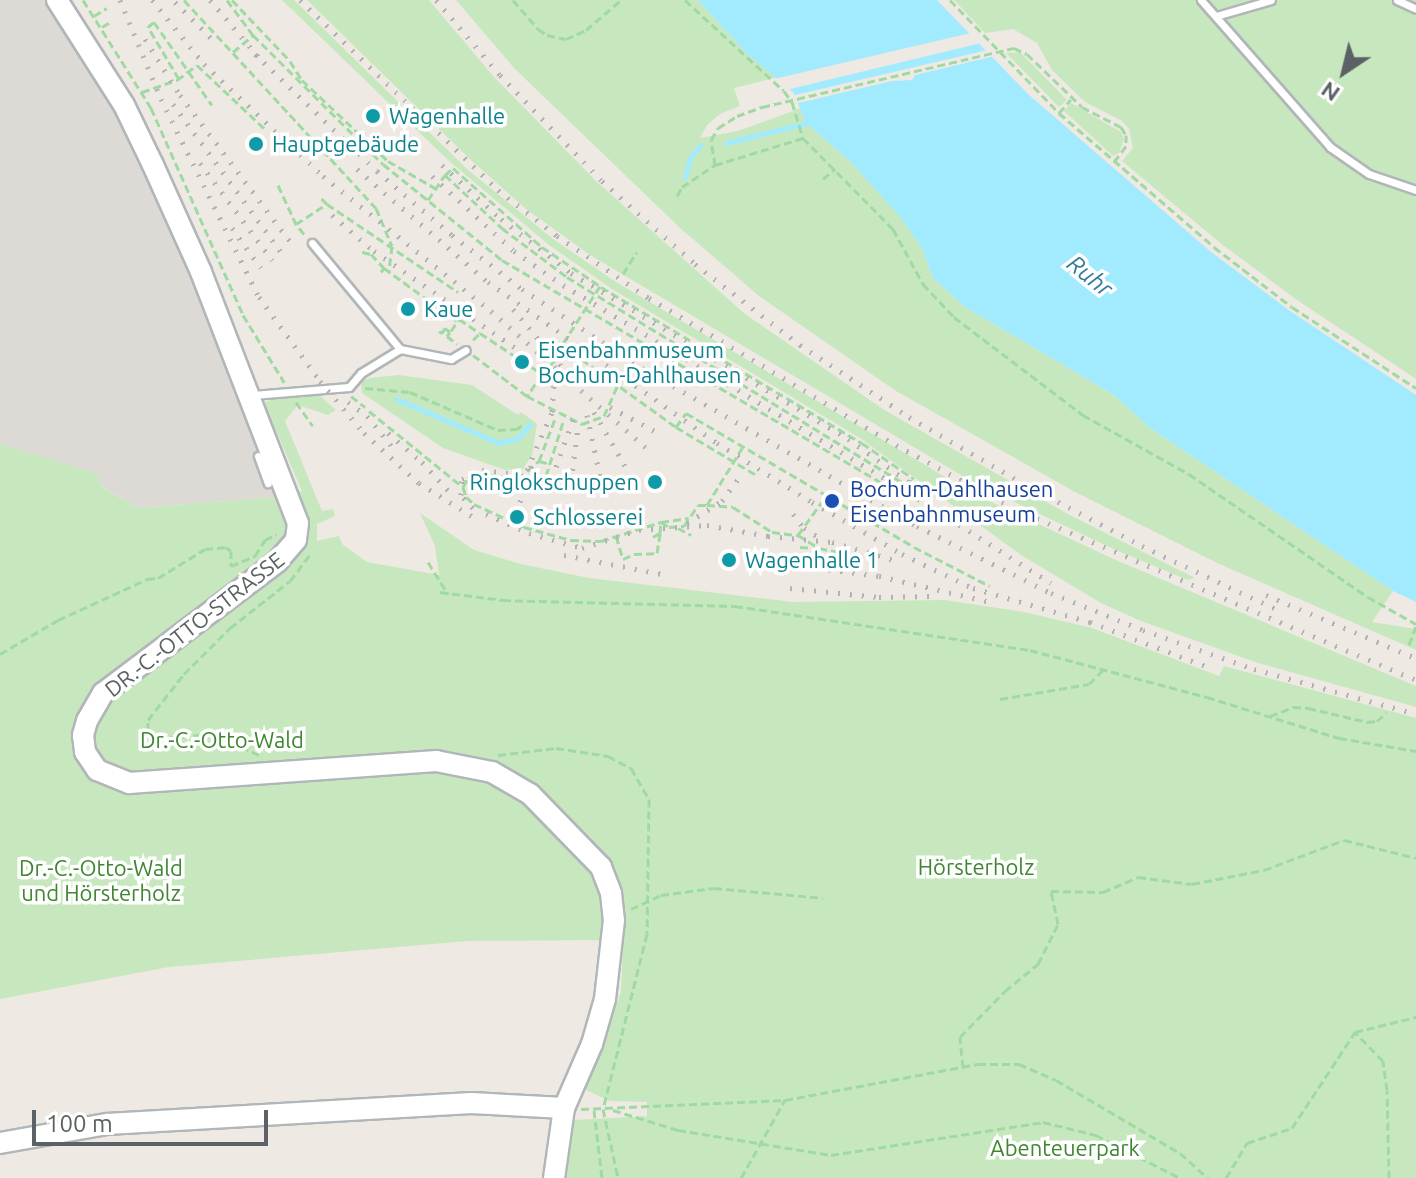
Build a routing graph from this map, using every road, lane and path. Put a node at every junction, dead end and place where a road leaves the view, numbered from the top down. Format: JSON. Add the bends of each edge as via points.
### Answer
{"nodes":[{"id":1,"x":57,"y":0,"type":"edge"},
{"id":2,"x":92,"y":0,"type":"edge"},
{"id":3,"x":184,"y":0,"type":"edge"},
{"id":4,"x":229,"y":0,"type":"edge"},
{"id":5,"x":513,"y":0,"type":"edge"},
{"id":6,"x":621,"y":0,"type":"edge"},
{"id":7,"x":685,"y":0,"type":"edge"},
{"id":8,"x":950,"y":0,"type":"edge"},
{"id":9,"x":1201,"y":0,"type":"edge"},
{"id":10,"x":1271,"y":0,"type":"edge"},
{"id":11,"x":1397,"y":0,"type":"edge"},
{"id":12,"x":85,"y":2,"type":"edge"},
{"id":13,"x":107,"y":8,"type":"dead end"},
{"id":14,"x":1416,"y":9,"type":"edge"},
{"id":15,"x":94,"y":16,"type":"junction"},
{"id":16,"x":1216,"y":16,"type":"junction"},
{"id":17,"x":112,"y":21,"type":"dead end"},
{"id":18,"x":102,"y":27,"type":"junction"},
{"id":19,"x":253,"y":35,"type":"junction"},
{"id":20,"x":233,"y":52,"type":"junction"},
{"id":21,"x":189,"y":72,"type":"junction"},
{"id":22,"x":179,"y":79,"type":"junction"},
{"id":23,"x":142,"y":92,"type":"junction"},
{"id":24,"x":1071,"y":99,"type":"junction"},
{"id":25,"x":212,"y":105,"type":"dead end"},
{"id":26,"x":1059,"y":113,"type":"junction"},
{"id":27,"x":266,"y":130,"type":"dead end"},
{"id":28,"x":803,"y":138,"type":"junction"},
{"id":29,"x":1114,"y":162,"type":"junction"},
{"id":30,"x":715,"y":165,"type":"junction"},
{"id":31,"x":835,"y":169,"type":"junction"},
{"id":32,"x":437,"y":171,"type":"dead end"},
{"id":33,"x":444,"y":176,"type":"junction"},
{"id":34,"x":823,"y":179,"type":"dead end"},
{"id":35,"x":278,"y":185,"type":"dead end"},
{"id":36,"x":435,"y":188,"type":"junction"},
{"id":37,"x":1416,"y":190,"type":"edge"},
{"id":38,"x":677,"y":196,"type":"dead end"},
{"id":39,"x":320,"y":197,"type":"dead end"},
{"id":40,"x":428,"y":200,"type":"junction"},
{"id":41,"x":327,"y":204,"type":"junction"},
{"id":42,"x":296,"y":224,"type":"junction"},
{"id":43,"x":312,"y":243,"type":"joint"},
{"id":44,"x":392,"y":246,"type":"junction"},
{"id":45,"x":362,"y":252,"type":"dead end"},
{"id":46,"x":637,"y":252,"type":"dead end"},
{"id":47,"x":389,"y":271,"type":"junction"},
{"id":48,"x":623,"y":274,"type":"dead end"},
{"id":49,"x":600,"y":286,"type":"junction"},
{"id":50,"x":458,"y":292,"type":"dead end"},
{"id":51,"x":595,"y":295,"type":"junction"},
{"id":52,"x":585,"y":310,"type":"junction"},
{"id":53,"x":457,"y":321,"type":"junction"},
{"id":54,"x":439,"y":331,"type":"dead end"},
{"id":55,"x":450,"y":332,"type":"junction"},
{"id":56,"x":480,"y":333,"type":"junction"},
{"id":57,"x":566,"y":348,"type":"junction"},
{"id":58,"x":400,"y":349,"type":"junction"},
{"id":59,"x":466,"y":350,"type":"junction"},
{"id":60,"x":542,"y":374,"type":"junction"},
{"id":61,"x":618,"y":385,"type":"junction"},
{"id":62,"x":356,"y":387,"type":"dead end"},
{"id":63,"x":1416,"y":388,"type":"edge"},
{"id":64,"x":287,"y":390,"type":"junction"},
{"id":65,"x":527,"y":396,"type":"junction"},
{"id":66,"x":249,"y":397,"type":"junction"},
{"id":67,"x":369,"y":411,"type":"dead end"},
{"id":68,"x":557,"y":414,"type":"junction"},
{"id":69,"x":564,"y":418,"type":"junction"},
{"id":70,"x":522,"y":425,"type":"dead end"},
{"id":71,"x":313,"y":426,"type":"dead end"},
{"id":72,"x":676,"y":427,"type":"junction"},
{"id":73,"x":743,"y":447,"type":"junction"},
{"id":74,"x":258,"y":456,"type":"dead end"},
{"id":75,"x":539,"y":461,"type":"junction"},
{"id":76,"x":733,"y":461,"type":"junction"},
{"id":77,"x":550,"y":464,"type":"junction"},
{"id":78,"x":546,"y":476,"type":"dead end"},
{"id":79,"x":758,"y":476,"type":"dead end"},
{"id":80,"x":276,"y":481,"type":"junction"},
{"id":81,"x":903,"y":483,"type":"junction"},
{"id":82,"x":258,"y":485,"type":"dead end"},
{"id":83,"x":463,"y":487,"type":"junction"},
{"id":84,"x":826,"y":496,"type":"junction"},
{"id":85,"x":707,"y":505,"type":"junction"},
{"id":86,"x":689,"y":518,"type":"junction"},
{"id":87,"x":661,"y":522,"type":"junction"},
{"id":88,"x":678,"y":528,"type":"junction"},
{"id":89,"x":298,"y":532,"type":"junction"},
{"id":90,"x":660,"y":533,"type":"junction"},
{"id":91,"x":691,"y":535,"type":"dead end"},
{"id":92,"x":798,"y":535,"type":"junction"},
{"id":93,"x":616,"y":536,"type":"junction"},
{"id":94,"x":653,"y":537,"type":"dead end"},
{"id":95,"x":800,"y":547,"type":"dead end"},
{"id":96,"x":658,"y":548,"type":"junction"},
{"id":97,"x":819,"y":548,"type":"junction"},
{"id":98,"x":665,"y":550,"type":"dead end"},
{"id":99,"x":842,"y":553,"type":"dead end"},
{"id":100,"x":428,"y":562,"type":"dead end"},
{"id":101,"x":303,"y":566,"type":"dead end"},
{"id":102,"x":990,"y":586,"type":"dead end"},
{"id":103,"x":440,"y":592,"type":"dead end"},
{"id":104,"x":448,"y":594,"type":"junction"},
{"id":105,"x":1416,"y":625,"type":"edge"},
{"id":106,"x":1409,"y":645,"type":"dead end"},
{"id":107,"x":0,"y":654,"type":"edge"},
{"id":108,"x":1105,"y":668,"type":"junction"},
{"id":109,"x":1000,"y":699,"type":"dead end"},
{"id":110,"x":1387,"y":712,"type":"dead end"},
{"id":111,"x":1270,"y":716,"type":"junction"},
{"id":112,"x":1416,"y":751,"type":"edge"},
{"id":113,"x":488,"y":755,"type":"dead end"},
{"id":114,"x":267,"y":756,"type":"dead end"},
{"id":115,"x":1416,"y":858,"type":"edge"},
{"id":116,"x":648,"y":898,"type":"junction"},
{"id":117,"x":823,"y":898,"type":"dead end"},
{"id":118,"x":1416,"y":1017,"type":"edge"},
{"id":119,"x":1355,"y":1032,"type":"junction"},
{"id":120,"x":963,"y":1067,"type":"junction"},
{"id":121,"x":785,"y":1100,"type":"junction"},
{"id":122,"x":564,"y":1108,"type":"junction"},
{"id":123,"x":603,"y":1109,"type":"junction"},
{"id":124,"x":609,"y":1109,"type":"junction"},
{"id":125,"x":594,"y":1110,"type":"junction"},
{"id":126,"x":0,"y":1143,"type":"edge"},
{"id":127,"x":760,"y":1145,"type":"junction"},
{"id":128,"x":554,"y":1178,"type":"edge"},
{"id":129,"x":602,"y":1178,"type":"edge"},
{"id":130,"x":618,"y":1178,"type":"edge"},
{"id":131,"x":741,"y":1178,"type":"edge"},
{"id":132,"x":1180,"y":1178,"type":"edge"},
{"id":133,"x":1208,"y":1178,"type":"edge"},
{"id":134,"x":1226,"y":1178,"type":"edge"},
{"id":135,"x":1389,"y":1178,"type":"edge"}],
"edges":[{"from":1,"to":66,"type":"street","name":"DR.-C.-OTTO-STRASSE","via":[[124,105],[201,272]]},
{"from":2,"to":12,"type":"path"},
{"from":3,"to":20,"type":"path"},
{"from":4,"to":19,"type":"path"},
{"from":4,"to":36,"type":"path","via":[[302,80],[388,161]]},
{"from":5,"to":6,"type":"path","via":[[538,29],[566,39],[586,30]]},
{"from":7,"to":28,"type":"path","via":[[775,82],[792,102]]},
{"from":8,"to":26,"type":"path"},
{"from":9,"to":16,"type":"lane"},
{"from":10,"to":16,"type":"lane"},
{"from":11,"to":14,"type":"lane"},
{"from":12,"to":15,"type":"path"},
{"from":13,"to":15,"type":"path"},
{"from":15,"to":18,"type":"path"},
{"from":16,"to":37,"type":"lane","via":[[1330,147],[1369,174]]},
{"from":17,"to":18,"type":"path"},
{"from":18,"to":23,"type":"path"},
{"from":19,"to":20,"type":"path"},
{"from":19,"to":40,"type":"path","via":[[383,164]]},
{"from":20,"to":44,"type":"path","via":[[376,208]]},
{"from":21,"to":22,"type":"path"},
{"from":21,"to":22,"type":"path","via":[[154,22],[148,27]]},
{"from":21,"to":25,"type":"path"},
{"from":21,"to":27,"type":"path","via":[[197,65]]},
{"from":22,"to":23,"type":"path"},
{"from":23,"to":64,"type":"path","via":[[243,315]]},
{"from":24,"to":26,"type":"path"},
{"from":24,"to":29,"type":"path","via":[[1124,131],[1126,146]]},
{"from":24,"to":30,"type":"path","bridge":true,"via":[[1027,54],[1014,48],[737,116],[718,128],[711,140]]},
{"from":26,"to":29,"type":"path"},
{"from":28,"to":30,"type":"path"},
{"from":28,"to":31,"type":"path"},
{"from":29,"to":63,"type":"path","via":[[1292,307]]},
{"from":30,"to":38,"type":"path"},
{"from":31,"to":34,"type":"path"},
{"from":31,"to":105,"type":"path","via":[[893,229],[923,284],[954,317],[1083,415],[1189,474]]},
{"from":32,"to":33,"type":"path"},
{"from":33,"to":36,"type":"path"},
{"from":33,"to":49,"type":"path","via":[[453,168],[542,247]]},
{"from":33,"to":51,"type":"path","via":[[524,246]]},
{"from":35,"to":42,"type":"path"},
{"from":36,"to":40,"type":"path"},
{"from":39,"to":41,"type":"path"},
{"from":40,"to":52,"type":"path","via":[[502,260]]},
{"from":41,"to":42,"type":"path"},
{"from":41,"to":44,"type":"path"},
{"from":42,"to":43,"type":"path"},
{"from":43,"to":58,"type":"lane"},
{"from":44,"to":47,"type":"path"},
{"from":44,"to":50,"type":"path"},
{"from":45,"to":47,"type":"path"},
{"from":46,"to":48,"type":"path"},
{"from":47,"to":53,"type":"path"},
{"from":49,"to":51,"type":"path"},
{"from":49,"to":81,"type":"path","via":[[914,479]]},
{"from":51,"to":52,"type":"path"},
{"from":51,"to":81,"type":"path"},
{"from":52,"to":57,"type":"path","via":[[562,345]]},
{"from":52,"to":81,"type":"path","via":[[895,491]]},
{"from":53,"to":55,"type":"path"},
{"from":53,"to":56,"type":"path"},
{"from":54,"to":55,"type":"path"},
{"from":55,"to":59,"type":"path","via":[[447,336]]},
{"from":56,"to":59,"type":"path"},
{"from":56,"to":60,"type":"path"},
{"from":57,"to":60,"type":"path"},
{"from":57,"to":61,"type":"path"},
{"from":58,"to":59,"type":"lane","via":[[451,359]]},
{"from":58,"to":64,"type":"lane","via":[[361,373],[349,387]]},
{"from":59,"to":65,"type":"path"},
{"from":60,"to":65,"type":"path"},
{"from":61,"to":69,"type":"path","via":[[601,418],[586,424]]},
{"from":61,"to":72,"type":"path"},
{"from":62,"to":70,"type":"path","via":[[410,392],[498,430]]},
{"from":64,"to":66,"type":"lane"},
{"from":64,"to":71,"type":"path"},
{"from":65,"to":68,"type":"path"},
{"from":66,"to":80,"type":"street","name":"DR.-C.-OTTO-STRASSE"},
{"from":67,"to":83,"type":"path"},
{"from":68,"to":69,"type":"path"},
{"from":68,"to":75,"type":"path"},
{"from":69,"to":77,"type":"path"},
{"from":72,"to":73,"type":"path","via":[[686,413]]},
{"from":72,"to":76,"type":"path"},
{"from":73,"to":76,"type":"path"},
{"from":73,"to":84,"type":"path"},
{"from":74,"to":80,"type":"lane"},
{"from":75,"to":77,"type":"path"},
{"from":75,"to":83,"type":"path","via":[[518,479],[478,473]]},
{"from":76,"to":79,"type":"path"},
{"from":76,"to":85,"type":"path"},
{"from":77,"to":78,"type":"path"},
{"from":80,"to":82,"type":"lane"},
{"from":80,"to":89,"type":"street","name":"DR.-C.-OTTO-STRASSE"},
{"from":83,"to":93,"type":"path","via":[[474,504],[524,527],[571,540]]},
{"from":84,"to":92,"type":"path"},
{"from":84,"to":102,"type":"path"},
{"from":85,"to":86,"type":"path","via":[[696,504]]},
{"from":85,"to":92,"type":"path","via":[[733,507],[772,532]]},
{"from":86,"to":87,"type":"path"},
{"from":86,"to":88,"type":"path"},
{"from":87,"to":88,"type":"path"},
{"from":87,"to":90,"type":"path"},
{"from":87,"to":93,"type":"path"},
{"from":88,"to":91,"type":"path"},
{"from":89,"to":107,"type":"path","via":[[270,535],[255,556],[231,566],[226,547],[205,549],[158,578],[58,620]]},
{"from":89,"to":122,"type":"street","name":"DR.-C.-OTTO-STRASSE","via":[[277,562],[103,693],[83,735],[85,752],[106,776],[142,784],[436,761],[492,772],[530,794],[601,867],[611,893],[613,941],[600,1020]]},
{"from":90,"to":94,"type":"path"},
{"from":90,"to":96,"type":"path"},
{"from":92,"to":97,"type":"path"},
{"from":93,"to":96,"type":"path","via":[[623,559],[657,553]]},
{"from":95,"to":97,"type":"path"},
{"from":96,"to":98,"type":"path"},
{"from":97,"to":99,"type":"path"},
{"from":100,"to":104,"type":"path"},
{"from":101,"to":114,"type":"path","via":[[200,657],[167,692],[147,725],[158,738],[213,734]]},
{"from":103,"to":104,"type":"path"},
{"from":104,"to":108,"type":"path","via":[[735,606],[1041,652]]},
{"from":105,"to":106,"type":"path"},
{"from":108,"to":109,"type":"path","via":[[1089,684]]},
{"from":108,"to":111,"type":"path"},
{"from":110,"to":111,"type":"path","via":[[1367,722],[1293,707]]},
{"from":111,"to":112,"type":"path","via":[[1368,745]]},
{"from":113,"to":116,"type":"path","via":[[570,749],[608,756],[631,768],[651,812]]},
{"from":115,"to":120,"type":"path","via":[[1344,840],[1264,870],[1192,884],[1138,877],[1103,892],[1051,891],[1058,924],[1038,964],[960,1037]]},
{"from":116,"to":117,"type":"path","via":[[714,888]]},
{"from":116,"to":123,"type":"path","via":[[647,934]]},
{"from":118,"to":119,"type":"path"},
{"from":119,"to":134,"type":"path","via":[[1292,1128],[1247,1143]]},
{"from":119,"to":135,"type":"path","via":[[1383,1061]]},
{"from":120,"to":121,"type":"path"},
{"from":120,"to":133,"type":"path","via":[[1006,1062],[1042,1072],[1180,1153]]},
{"from":121,"to":124,"type":"path"},
{"from":121,"to":127,"type":"path"},
{"from":122,"to":125,"type":"path"},
{"from":122,"to":126,"type":"street","via":[[471,1103],[107,1124]]},
{"from":122,"to":128,"type":"street","name":"DR.-C.-OTTO-STRASSE"},
{"from":123,"to":124,"type":"path"},
{"from":123,"to":125,"type":"path"},
{"from":123,"to":130,"type":"path"},
{"from":124,"to":127,"type":"path","via":[[678,1130]]},
{"from":125,"to":129,"type":"path"},
{"from":127,"to":131,"type":"path"},
{"from":127,"to":132,"type":"path","via":[[831,1155],[1043,1122],[1096,1135]]}]}
